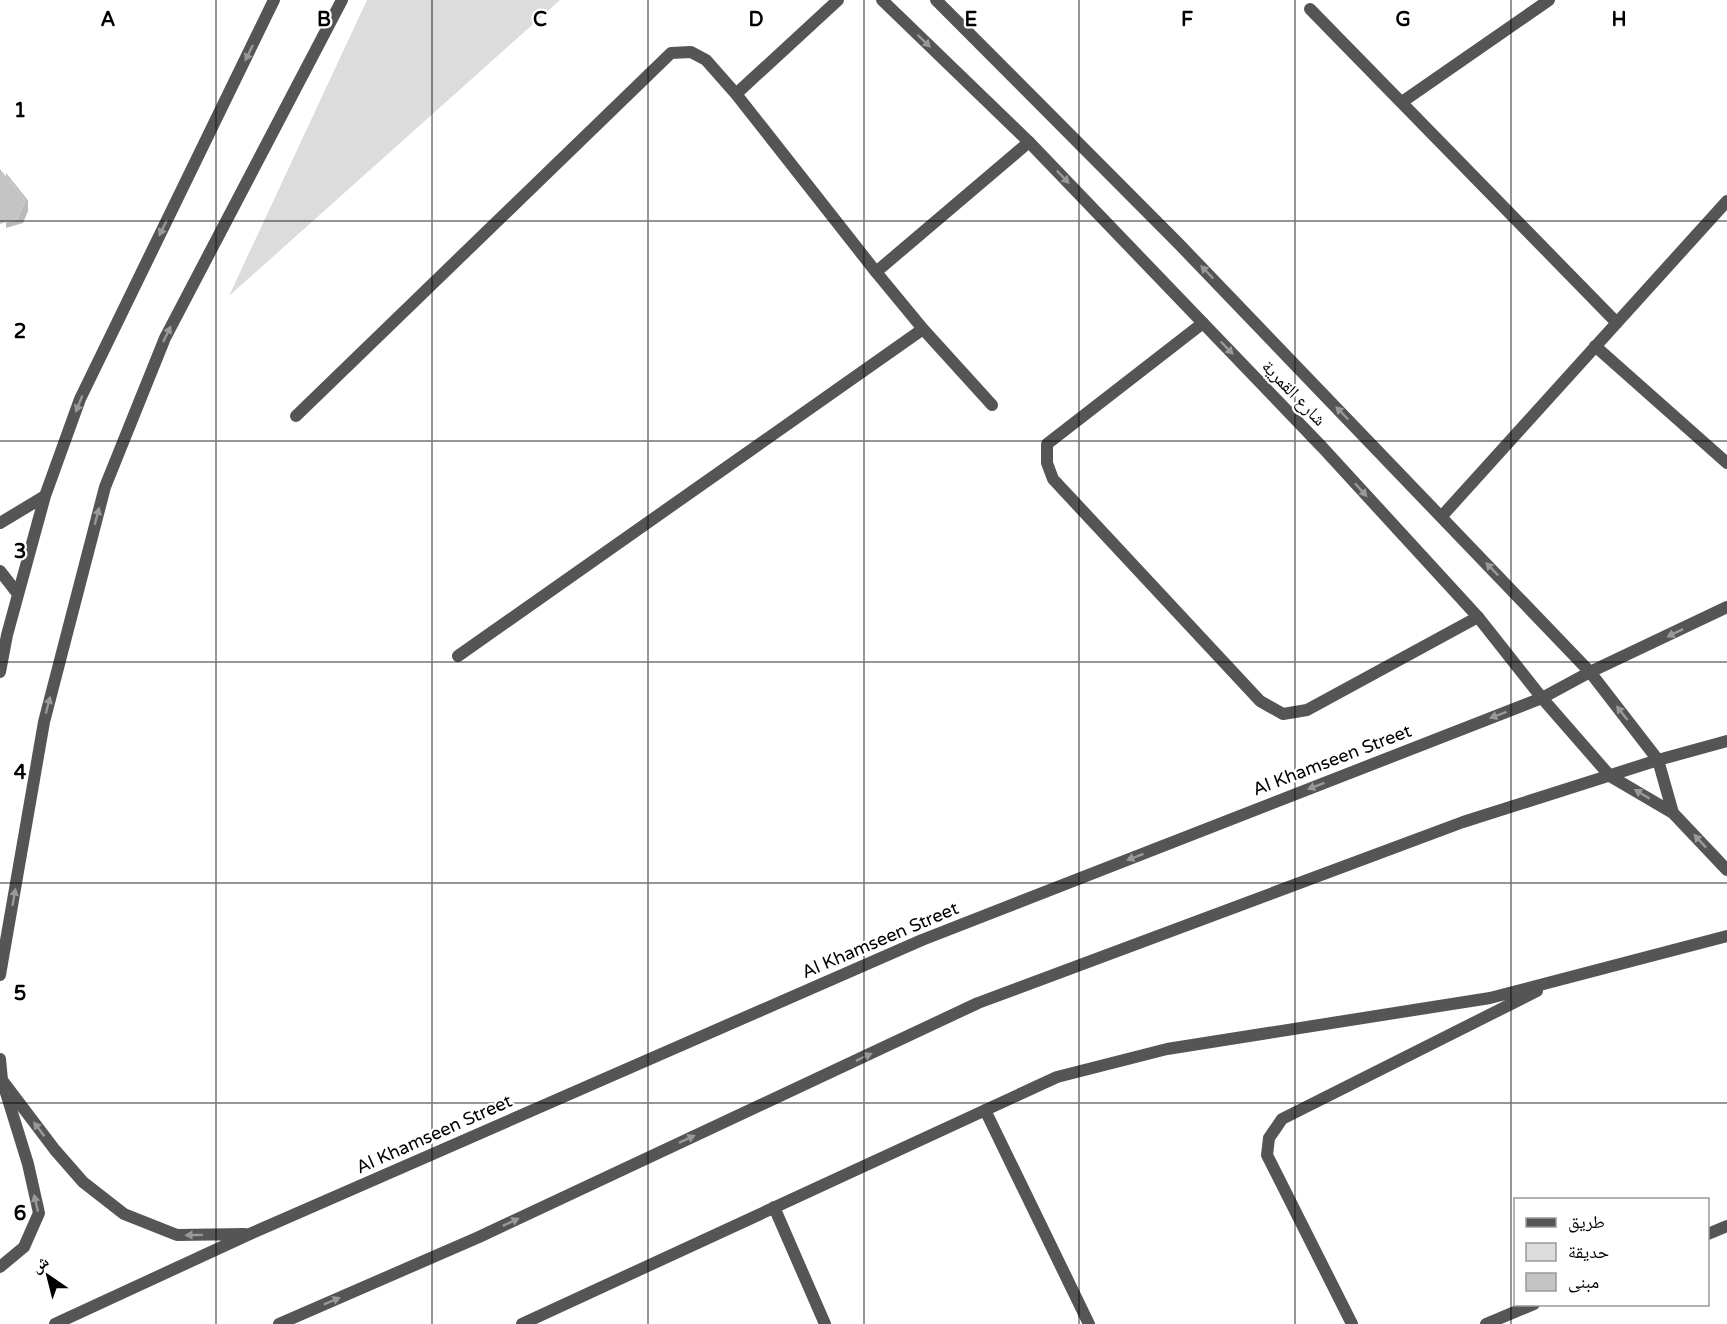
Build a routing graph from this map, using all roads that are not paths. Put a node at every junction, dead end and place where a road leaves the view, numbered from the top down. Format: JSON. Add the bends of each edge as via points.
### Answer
{"nodes":[{"id":1,"x":274,"y":0,"type":"edge"},
{"id":2,"x":342,"y":0,"type":"edge"},
{"id":3,"x":838,"y":0,"type":"edge"},
{"id":4,"x":882,"y":0,"type":"edge"},
{"id":5,"x":1549,"y":0,"type":"edge"},
{"id":6,"x":939,"y":1,"type":"edge"},
{"id":7,"x":1310,"y":9,"type":"dead end"},
{"id":8,"x":736,"y":94,"type":"junction"},
{"id":9,"x":1402,"y":102,"type":"junction"},
{"id":10,"x":1029,"y":142,"type":"junction"},
{"id":11,"x":1727,"y":201,"type":"edge"},
{"id":12,"x":876,"y":272,"type":"junction"},
{"id":13,"x":1203,"y":323,"type":"junction"},
{"id":14,"x":1617,"y":323,"type":"junction"},
{"id":15,"x":923,"y":328,"type":"junction"},
{"id":16,"x":1595,"y":346,"type":"junction"},
{"id":17,"x":992,"y":405,"type":"dead end"},
{"id":18,"x":296,"y":416,"type":"dead end"},
{"id":19,"x":1727,"y":463,"type":"edge"},
{"id":20,"x":45,"y":496,"type":"junction"},
{"id":21,"x":1442,"y":516,"type":"junction"},
{"id":22,"x":0,"y":523,"type":"edge"},
{"id":23,"x":0,"y":570,"type":"edge"},
{"id":24,"x":18,"y":594,"type":"junction"},
{"id":25,"x":1727,"y":607,"type":"edge"},
{"id":26,"x":1478,"y":617,"type":"junction"},
{"id":27,"x":458,"y":656,"type":"dead end"},
{"id":28,"x":0,"y":672,"type":"edge"},
{"id":29,"x":1590,"y":672,"type":"junction"},
{"id":30,"x":1542,"y":698,"type":"junction"},
{"id":31,"x":1727,"y":741,"type":"edge"},
{"id":32,"x":1658,"y":760,"type":"junction"},
{"id":33,"x":1610,"y":776,"type":"junction"},
{"id":34,"x":1673,"y":813,"type":"junction"},
{"id":35,"x":1727,"y":870,"type":"edge"},
{"id":36,"x":1727,"y":936,"type":"edge"},
{"id":37,"x":0,"y":975,"type":"edge"},
{"id":38,"x":1560,"y":979,"type":"junction"},
{"id":39,"x":0,"y":1059,"type":"edge"},
{"id":40,"x":2,"y":1080,"type":"junction"},
{"id":41,"x":985,"y":1110,"type":"junction"},
{"id":42,"x":774,"y":1207,"type":"junction"},
{"id":43,"x":1727,"y":1226,"type":"edge"},
{"id":44,"x":252,"y":1233,"type":"junction"},
{"id":45,"x":1709,"y":1233,"type":"edge"},
{"id":46,"x":0,"y":1267,"type":"edge"},
{"id":47,"x":1531,"y":1306,"type":"edge"},
{"id":48,"x":54,"y":1324,"type":"edge"},
{"id":49,"x":279,"y":1324,"type":"edge"},
{"id":50,"x":522,"y":1324,"type":"edge"},
{"id":51,"x":825,"y":1324,"type":"edge"},
{"id":52,"x":1089,"y":1324,"type":"edge"},
{"id":53,"x":1352,"y":1324,"type":"edge"},
{"id":54,"x":1486,"y":1324,"type":"edge"}],
"edges":[{"from":1,"to":20,"type":"street","one_way":true,"via":[[80,399]]},
{"from":37,"to":2,"type":"street","one_way":true,"via":[[44,722],[105,487],[165,338]]},
{"from":3,"to":8,"type":"street"},
{"from":4,"to":10,"type":"street","name":"شارع القمرية","one_way":true},
{"from":5,"to":9,"type":"street"},
{"from":21,"to":6,"type":"street","one_way":true},
{"from":7,"to":9,"type":"street"},
{"from":8,"to":12,"type":"street"},
{"from":8,"to":18,"type":"street","via":[[706,60],[691,52],[671,53]]},
{"from":9,"to":14,"type":"street"},
{"from":10,"to":12,"type":"street"},
{"from":10,"to":13,"type":"street","name":"شارع القمرية","one_way":true},
{"from":11,"to":14,"type":"street"},
{"from":12,"to":15,"type":"street"},
{"from":13,"to":26,"type":"street","name":"شارع القمرية","one_way":true},
{"from":13,"to":26,"type":"street","via":[[1047,444],[1047,463],[1053,479],[1260,701],[1282,714],[1307,710]]},
{"from":14,"to":16,"type":"street"},
{"from":15,"to":17,"type":"street"},
{"from":15,"to":27,"type":"street"},
{"from":16,"to":19,"type":"street"},
{"from":16,"to":21,"type":"street"},
{"from":20,"to":22,"type":"street"},
{"from":20,"to":24,"type":"street"},
{"from":29,"to":21,"type":"street","one_way":true},
{"from":23,"to":24,"type":"street"},
{"from":24,"to":28,"type":"street"},
{"from":25,"to":29,"type":"street","name":"Al Khamseen Street","one_way":true},
{"from":26,"to":30,"type":"street","name":"شارع القمرية"},
{"from":29,"to":30,"type":"street","name":"Al Khamseen Street"},
{"from":32,"to":29,"type":"street","one_way":true},
{"from":30,"to":33,"type":"street","name":"شارع القمرية"},
{"from":30,"to":44,"type":"street","name":"Al Khamseen Street","one_way":true,"via":[[922,940]]},
{"from":31,"to":32,"type":"street"},
{"from":32,"to":33,"type":"street"},
{"from":32,"to":34,"type":"street","name":"شارع القمرية"},
{"from":34,"to":33,"type":"street","name":"شارع القمرية","one_way":true},
{"from":49,"to":33,"type":"street","one_way":true,"via":[[479,1237],[978,1003],[1463,822]]},
{"from":35,"to":34,"type":"street","name":"شارع القمرية","one_way":true},
{"from":36,"to":38,"type":"street"},
{"from":38,"to":41,"type":"street","via":[[1490,998],[1167,1049],[1058,1077]]},
{"from":38,"to":53,"type":"street","via":[[1282,1119],[1269,1138],[1267,1155]]},
{"from":39,"to":40,"type":"street"},
{"from":44,"to":40,"type":"street","one_way":true,"via":[[177,1235],[124,1214],[83,1182]]},
{"from":46,"to":40,"type":"street","one_way":true,"via":[[24,1246],[39,1213]]},
{"from":41,"to":42,"type":"street"},
{"from":41,"to":52,"type":"street"},
{"from":42,"to":50,"type":"street"},
{"from":42,"to":51,"type":"street"},
{"from":43,"to":45,"type":"street"},
{"from":44,"to":48,"type":"street","name":"Al Khamseen Street"},
{"from":47,"to":54,"type":"street"}]}
